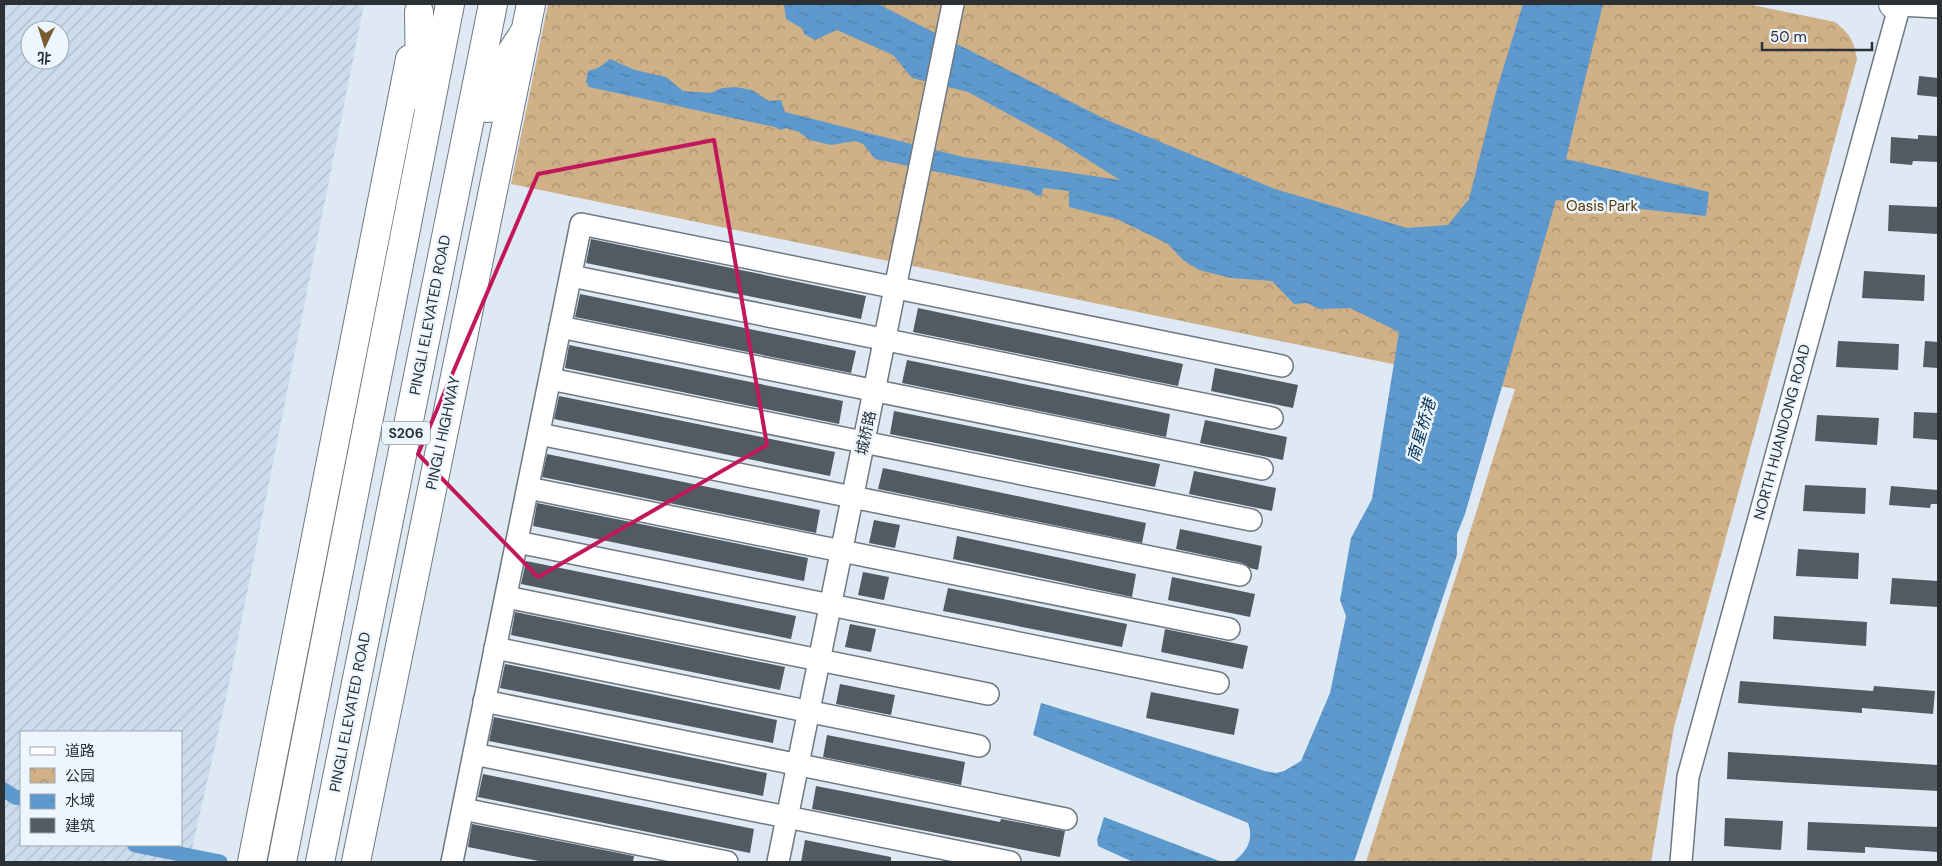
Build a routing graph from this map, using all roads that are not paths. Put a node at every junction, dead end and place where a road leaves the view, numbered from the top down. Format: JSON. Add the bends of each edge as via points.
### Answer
{"nodes":[{"id":1,"x":450,"y":4,"type":"edge"},
{"id":2,"x":492,"y":4,"type":"edge"},
{"id":3,"x":1897,"y":4,"type":"edge"},
{"id":4,"x":1938,"y":7,"type":"edge"},
{"id":5,"x":420,"y":8,"type":"edge"},
{"id":6,"x":951,"y":13,"type":"edge"},
{"id":7,"x":528,"y":17,"type":"edge"},
{"id":8,"x":570,"y":276,"type":"junction"},
{"id":9,"x":895,"y":288,"type":"junction"},
{"id":10,"x":560,"y":327,"type":"junction"},
{"id":11,"x":885,"y":340,"type":"junction"},
{"id":12,"x":1282,"y":366,"type":"dead end"},
{"id":13,"x":550,"y":379,"type":"junction"},
{"id":14,"x":874,"y":390,"type":"junction"},
{"id":15,"x":1272,"y":418,"type":"dead end"},
{"id":16,"x":538,"y":434,"type":"junction"},
{"id":17,"x":864,"y":442,"type":"junction"},
{"id":18,"x":1262,"y":468,"type":"dead end"},
{"id":19,"x":528,"y":488,"type":"junction"},
{"id":20,"x":853,"y":497,"type":"junction"},
{"id":21,"x":1251,"y":520,"type":"dead end"},
{"id":22,"x":517,"y":542,"type":"junction"},
{"id":23,"x":842,"y":551,"type":"junction"},
{"id":24,"x":1240,"y":575,"type":"dead end"},
{"id":25,"x":506,"y":597,"type":"junction"},
{"id":26,"x":831,"y":605,"type":"junction"},
{"id":27,"x":328,"y":629,"type":"junction"},
{"id":28,"x":1229,"y":629,"type":"dead end"},
{"id":29,"x":366,"y":635,"type":"junction"},
{"id":30,"x":495,"y":648,"type":"junction"},
{"id":31,"x":819,"y":660,"type":"junction"},
{"id":32,"x":1218,"y":683,"type":"dead end"},
{"id":33,"x":988,"y":694,"type":"dead end"},
{"id":34,"x":484,"y":701,"type":"junction"},
{"id":35,"x":809,"y":712,"type":"junction"},
{"id":36,"x":979,"y":746,"type":"dead end"},
{"id":37,"x":474,"y":754,"type":"junction"},
{"id":38,"x":798,"y":764,"type":"junction"},
{"id":39,"x":462,"y":809,"type":"junction"},
{"id":40,"x":787,"y":817,"type":"junction"},
{"id":41,"x":1066,"y":819,"type":"dead end"},
{"id":42,"x":253,"y":858,"type":"edge"},
{"id":43,"x":282,"y":862,"type":"edge"},
{"id":44,"x":320,"y":862,"type":"edge"},
{"id":45,"x":356,"y":862,"type":"edge"},
{"id":46,"x":452,"y":862,"type":"edge"},
{"id":47,"x":727,"y":862,"type":"edge"},
{"id":48,"x":778,"y":862,"type":"edge"},
{"id":49,"x":1010,"y":862,"type":"edge"},
{"id":50,"x":1681,"y":862,"type":"edge"}],
"edges":[{"from":1,"to":27,"type":"main road","number":"S206"},
{"from":2,"to":29,"type":"main road","name":"PINGLI ELEVATED ROAD","number":"S206"},
{"from":3,"to":4,"type":"street"},
{"from":3,"to":50,"type":"street","name":"NORTH HUANDONG ROAD","via":[[1688,777]]},
{"from":5,"to":27,"type":"main road","via":[[420,77],[337,497]]},
{"from":5,"to":42,"type":"main road"},
{"from":6,"to":9,"type":"street","name":"城桥路"},
{"from":7,"to":29,"type":"main road","via":[[494,79],[403,524]]},
{"from":7,"to":45,"type":"main road","name":"PINGLI HIGHWAY"},
{"from":8,"to":9,"type":"street","via":[[581,224]]},
{"from":8,"to":10,"type":"street"},
{"from":8,"to":11,"type":"street"},
{"from":9,"to":11,"type":"street","name":"城桥路"},
{"from":9,"to":12,"type":"street"},
{"from":10,"to":13,"type":"street"},
{"from":10,"to":14,"type":"street"},
{"from":11,"to":14,"type":"street","name":"城桥路"},
{"from":11,"to":15,"type":"street"},
{"from":13,"to":16,"type":"street"},
{"from":13,"to":17,"type":"street"},
{"from":14,"to":17,"type":"street","name":"城桥路"},
{"from":14,"to":18,"type":"street"},
{"from":16,"to":19,"type":"street"},
{"from":16,"to":20,"type":"street"},
{"from":17,"to":20,"type":"street","name":"城桥路"},
{"from":17,"to":21,"type":"street"},
{"from":19,"to":22,"type":"street"},
{"from":19,"to":23,"type":"street"},
{"from":20,"to":23,"type":"street","name":"城桥路"},
{"from":20,"to":24,"type":"street"},
{"from":22,"to":25,"type":"street"},
{"from":22,"to":26,"type":"street"},
{"from":23,"to":26,"type":"street","name":"城桥路"},
{"from":23,"to":28,"type":"street"},
{"from":25,"to":30,"type":"street"},
{"from":25,"to":31,"type":"street"},
{"from":26,"to":31,"type":"street","name":"城桥路"},
{"from":26,"to":32,"type":"street"},
{"from":27,"to":43,"type":"main road","number":"S206"},
{"from":29,"to":44,"type":"main road","name":"PINGLI ELEVATED ROAD","number":"S206"},
{"from":30,"to":34,"type":"street"},
{"from":30,"to":35,"type":"street"},
{"from":31,"to":33,"type":"street"},
{"from":31,"to":35,"type":"street","name":"城桥路"},
{"from":34,"to":37,"type":"street"},
{"from":34,"to":38,"type":"street"},
{"from":35,"to":36,"type":"street"},
{"from":35,"to":38,"type":"street","name":"城桥路"},
{"from":37,"to":39,"type":"street"},
{"from":37,"to":40,"type":"street"},
{"from":38,"to":40,"type":"street","name":"城桥路"},
{"from":38,"to":41,"type":"street"},
{"from":39,"to":46,"type":"street"},
{"from":39,"to":47,"type":"street"},
{"from":40,"to":48,"type":"street","name":"城桥路"},
{"from":40,"to":49,"type":"street"}]}
